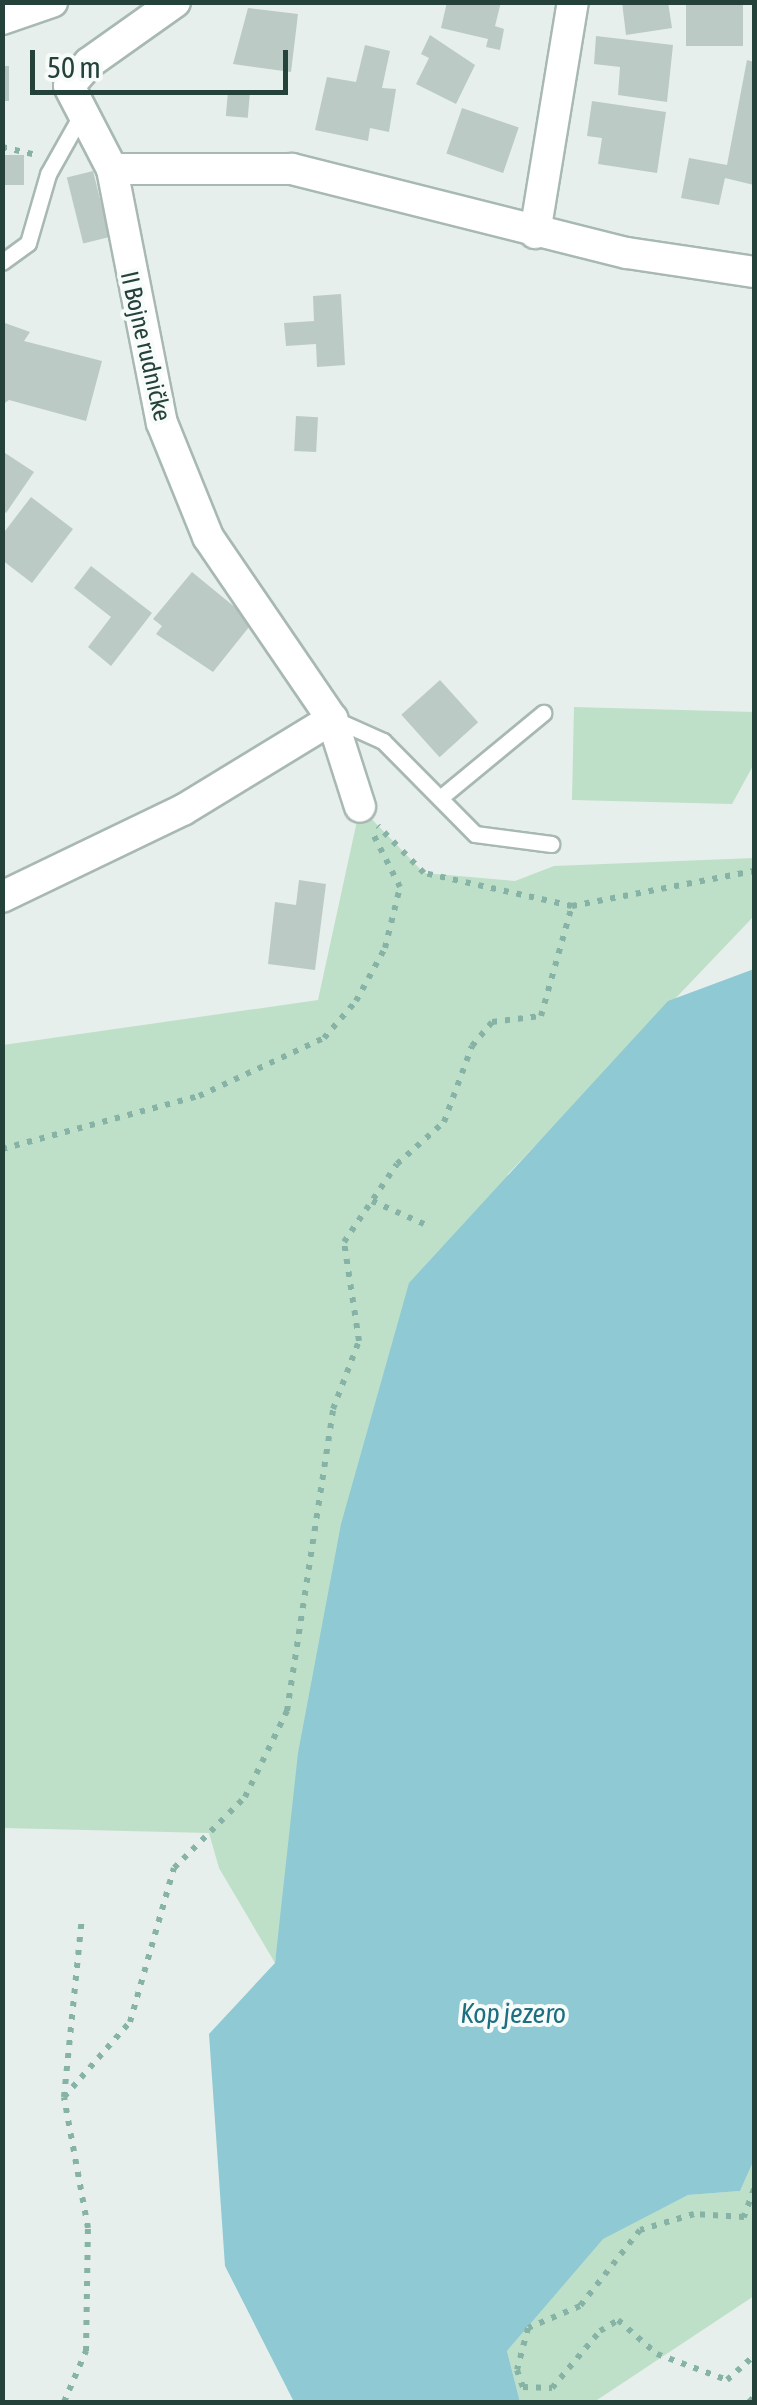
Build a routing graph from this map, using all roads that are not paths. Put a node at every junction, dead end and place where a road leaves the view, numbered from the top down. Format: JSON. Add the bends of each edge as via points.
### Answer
{"nodes":[{"id":1,"x":52,"y":2,"type":"edge"},
{"id":2,"x":175,"y":2,"type":"edge"},
{"id":3,"x":573,"y":2,"type":"edge"},
{"id":4,"x":2,"y":18,"type":"edge"},
{"id":5,"x":80,"y":117,"type":"junction"},
{"id":6,"x":112,"y":168,"type":"junction"},
{"id":7,"x":536,"y":232,"type":"junction"},
{"id":8,"x":2,"y":262,"type":"edge"},
{"id":9,"x":754,"y":272,"type":"edge"},
{"id":10,"x":543,"y":713,"type":"dead end"},
{"id":11,"x":332,"y":718,"type":"junction"},
{"id":12,"x":440,"y":798,"type":"junction"},
{"id":13,"x":360,"y":807,"type":"road end"},
{"id":14,"x":551,"y":844,"type":"dead end"},
{"id":15,"x":2,"y":897,"type":"edge"}],
"edges":[{"from":1,"to":4,"type":"street"},
{"from":2,"to":5,"type":"street","via":[[89,63],[69,86]]},
{"from":3,"to":7,"type":"street"},
{"from":5,"to":6,"type":"street","name":"II Bojne rudničke"},
{"from":5,"to":8,"type":"lane","via":[[48,174],[28,243]]},
{"from":6,"to":7,"type":"street","via":[[292,168]]},
{"from":6,"to":11,"type":"street","name":"II Bojne rudničke","via":[[158,404],[176,458],[208,537]]},
{"from":7,"to":9,"type":"street"},
{"from":10,"to":12,"type":"lane"},
{"from":11,"to":12,"type":"lane","via":[[383,741]]},
{"from":11,"to":13,"type":"street","name":"II Bojne rudničke"},
{"from":11,"to":15,"type":"street","via":[[183,810]]},
{"from":12,"to":14,"type":"lane","via":[[475,834]]}]}
